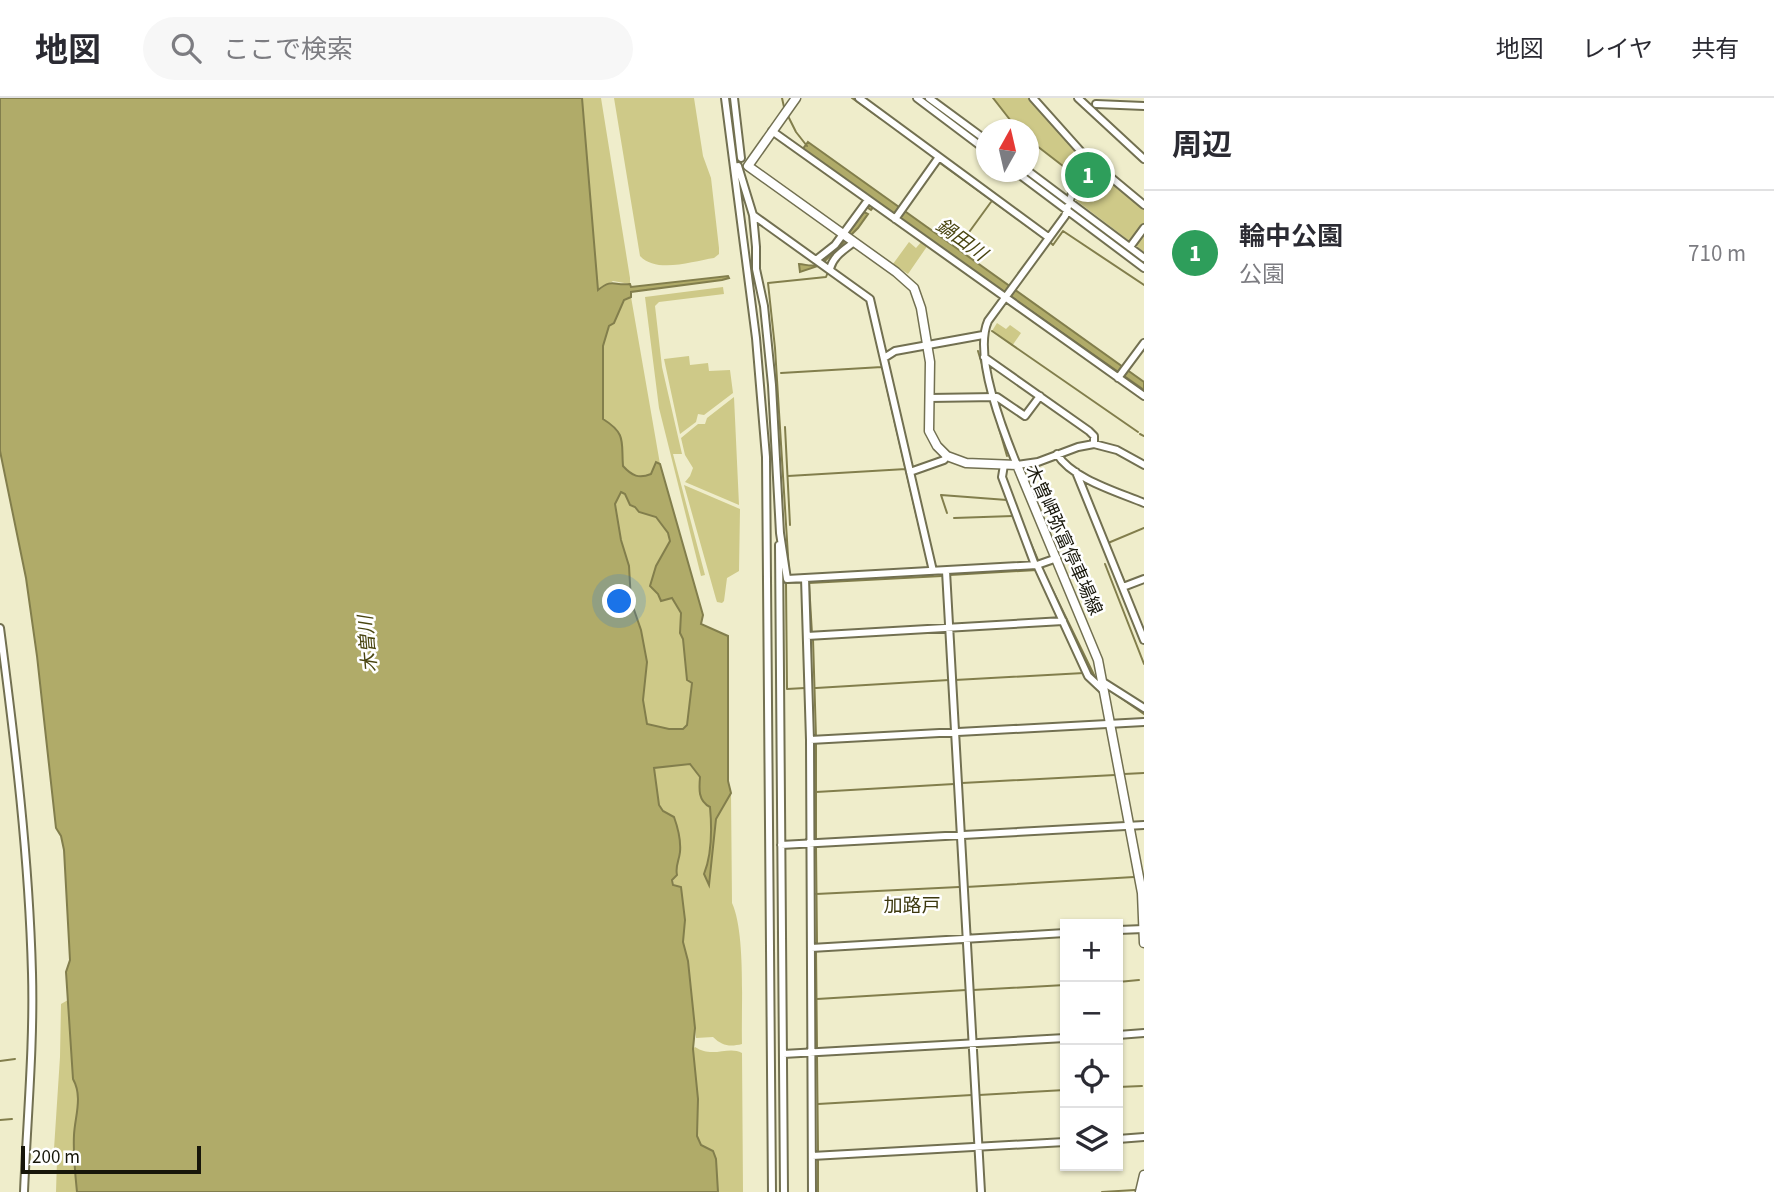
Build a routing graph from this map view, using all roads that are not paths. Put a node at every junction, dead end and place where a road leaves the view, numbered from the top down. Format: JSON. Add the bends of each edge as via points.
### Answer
{"nodes":[{"id":1,"x":725,"y":98,"type":"edge"},
{"id":2,"x":734,"y":98,"type":"edge"},
{"id":3,"x":859,"y":98,"type":"edge"},
{"id":4,"x":917,"y":98,"type":"edge"},
{"id":5,"x":929,"y":98,"type":"edge"},
{"id":6,"x":1033,"y":98,"type":"edge"},
{"id":7,"x":1078,"y":98,"type":"edge"},
{"id":8,"x":1096,"y":101,"type":"edge"},
{"id":9,"x":793,"y":102,"type":"edge"},
{"id":10,"x":1144,"y":106,"type":"edge"},
{"id":11,"x":1095,"y":114,"type":"junction"},
{"id":12,"x":772,"y":131,"type":"junction"},
{"id":13,"x":976,"y":133,"type":"edge"},
{"id":14,"x":976,"y":142,"type":"edge"},
{"id":15,"x":734,"y":151,"type":"junction"},
{"id":16,"x":1084,"y":155,"type":"junction"},
{"id":17,"x":940,"y":157,"type":"junction"},
{"id":18,"x":741,"y":158,"type":"junction"},
{"id":19,"x":1144,"y":159,"type":"edge"},
{"id":20,"x":748,"y":166,"type":"junction"},
{"id":21,"x":1039,"y":180,"type":"edge"},
{"id":22,"x":1032,"y":182,"type":"edge"},
{"id":23,"x":869,"y":201,"type":"junction"},
{"id":24,"x":1069,"y":205,"type":"junction"},
{"id":25,"x":1144,"y":205,"type":"edge"},
{"id":26,"x":753,"y":215,"type":"junction"},
{"id":27,"x":895,"y":218,"type":"junction"},
{"id":28,"x":1144,"y":228,"type":"edge"},
{"id":29,"x":848,"y":237,"type":"junction"},
{"id":30,"x":1048,"y":237,"type":"junction"},
{"id":31,"x":1130,"y":247,"type":"junction"},
{"id":32,"x":1144,"y":258,"type":"edge"},
{"id":33,"x":823,"y":264,"type":"junction"},
{"id":34,"x":1144,"y":268,"type":"edge"},
{"id":35,"x":1004,"y":297,"type":"junction"},
{"id":36,"x":983,"y":335,"type":"junction"},
{"id":37,"x":1144,"y":343,"type":"edge"},
{"id":38,"x":929,"y":345,"type":"junction"},
{"id":39,"x":984,"y":356,"type":"junction"},
{"id":40,"x":884,"y":358,"type":"junction"},
{"id":41,"x":1119,"y":377,"type":"junction"},
{"id":42,"x":1040,"y":396,"type":"junction"},
{"id":43,"x":1144,"y":396,"type":"edge"},
{"id":44,"x":994,"y":397,"type":"junction"},
{"id":45,"x":929,"y":398,"type":"junction"},
{"id":46,"x":1094,"y":444,"type":"junction"},
{"id":47,"x":1057,"y":454,"type":"junction"},
{"id":48,"x":947,"y":456,"type":"junction"},
{"id":49,"x":1004,"y":465,"type":"junction"},
{"id":50,"x":1017,"y":465,"type":"junction"},
{"id":51,"x":1144,"y":465,"type":"edge"},
{"id":52,"x":910,"y":471,"type":"junction"},
{"id":53,"x":1076,"y":472,"type":"junction"},
{"id":54,"x":1144,"y":503,"type":"edge"},
{"id":55,"x":779,"y":533,"type":"junction"},
{"id":56,"x":1057,"y":558,"type":"junction"},
{"id":57,"x":1036,"y":565,"type":"junction"},
{"id":58,"x":933,"y":571,"type":"junction"},
{"id":59,"x":946,"y":571,"type":"junction"},
{"id":60,"x":805,"y":578,"type":"junction"},
{"id":61,"x":1144,"y":579,"type":"edge"},
{"id":62,"x":1123,"y":587,"type":"junction"},
{"id":63,"x":1063,"y":621,"type":"junction"},
{"id":64,"x":0,"y":628,"type":"edge"},
{"id":65,"x":949,"y":628,"type":"junction"},
{"id":66,"x":807,"y":636,"type":"junction"},
{"id":67,"x":1144,"y":640,"type":"edge"},
{"id":68,"x":1104,"y":686,"type":"junction"},
{"id":69,"x":1144,"y":708,"type":"edge"},
{"id":70,"x":1144,"y":722,"type":"edge"},
{"id":71,"x":1110,"y":723,"type":"junction"},
{"id":72,"x":955,"y":732,"type":"junction"},
{"id":73,"x":810,"y":740,"type":"junction"},
{"id":74,"x":1144,"y":825,"type":"edge"},
{"id":75,"x":1129,"y":826,"type":"junction"},
{"id":76,"x":960,"y":835,"type":"junction"},
{"id":77,"x":811,"y":844,"type":"junction"},
{"id":78,"x":781,"y":845,"type":"junction"},
{"id":79,"x":1144,"y":929,"type":"edge"},
{"id":80,"x":1123,"y":930,"type":"edge"},
{"id":81,"x":1060,"y":933,"type":"edge"},
{"id":82,"x":967,"y":939,"type":"junction"},
{"id":83,"x":1144,"y":943,"type":"edge"},
{"id":84,"x":811,"y":948,"type":"junction"},
{"id":85,"x":1144,"y":1033,"type":"edge"},
{"id":86,"x":1123,"y":1035,"type":"edge"},
{"id":87,"x":1060,"y":1038,"type":"edge"},
{"id":88,"x":972,"y":1043,"type":"junction"},
{"id":89,"x":812,"y":1053,"type":"junction"},
{"id":90,"x":783,"y":1054,"type":"junction"},
{"id":91,"x":1144,"y":1137,"type":"edge"},
{"id":92,"x":1123,"y":1139,"type":"edge"},
{"id":93,"x":1060,"y":1142,"type":"edge"},
{"id":94,"x":978,"y":1147,"type":"junction"},
{"id":95,"x":812,"y":1156,"type":"junction"},
{"id":96,"x":1144,"y":1175,"type":"edge"},
{"id":97,"x":24,"y":1192,"type":"edge"},
{"id":98,"x":772,"y":1192,"type":"edge"},
{"id":99,"x":783,"y":1192,"type":"edge"},
{"id":100,"x":812,"y":1192,"type":"edge"},
{"id":101,"x":981,"y":1192,"type":"edge"},
{"id":102,"x":1140,"y":1192,"type":"edge"}],
"edges":[{"from":1,"to":15,"type":"street"},
{"from":2,"to":18,"type":"street"},
{"from":3,"to":17,"type":"street"},
{"from":4,"to":14,"type":"street"},
{"from":5,"to":13,"type":"street"},
{"from":6,"to":16,"type":"street"},
{"from":7,"to":11,"type":"street"},
{"from":8,"to":10,"type":"street"},
{"from":8,"to":11,"type":"street"},
{"from":9,"to":12,"type":"main road"},
{"from":11,"to":19,"type":"street"},
{"from":12,"to":20,"type":"main road"},
{"from":12,"to":23,"type":"street"},
{"from":15,"to":18,"type":"street"},
{"from":15,"to":26,"type":"street"},
{"from":15,"to":98,"type":"street","via":[[765,457]]},
{"from":16,"to":24,"type":"street"},
{"from":16,"to":25,"type":"street"},
{"from":17,"to":27,"type":"street"},
{"from":17,"to":30,"type":"street"},
{"from":18,"to":20,"type":"street"},
{"from":20,"to":29,"type":"main road"},
{"from":21,"to":24,"type":"street"},
{"from":22,"to":24,"type":"street"},
{"from":23,"to":27,"type":"street"},
{"from":23,"to":29,"type":"street"},
{"from":24,"to":30,"type":"street"},
{"from":24,"to":31,"type":"street"},
{"from":24,"to":34,"type":"street"},
{"from":26,"to":33,"type":"street"},
{"from":26,"to":55,"type":"street","via":[[772,385]]},
{"from":27,"to":35,"type":"street"},
{"from":28,"to":31,"type":"street"},
{"from":29,"to":33,"type":"street","via":[[830,250]]},
{"from":29,"to":33,"type":"street","via":[[832,261]]},
{"from":29,"to":38,"type":"main road","via":[[914,288]]},
{"from":30,"to":35,"type":"street"},
{"from":31,"to":32,"type":"street"},
{"from":33,"to":40,"type":"street","via":[[870,299]]},
{"from":35,"to":36,"type":"street"},
{"from":35,"to":41,"type":"street"},
{"from":36,"to":38,"type":"street"},
{"from":36,"to":39,"type":"street"},
{"from":37,"to":41,"type":"street"},
{"from":38,"to":40,"type":"street","via":[[895,351]]},
{"from":38,"to":45,"type":"main road"},
{"from":39,"to":42,"type":"street"},
{"from":39,"to":44,"type":"street"},
{"from":40,"to":52,"type":"street"},
{"from":41,"to":43,"type":"street"},
{"from":42,"to":44,"type":"street","via":[[1025,416]]},
{"from":42,"to":46,"type":"street","via":[[1090,431]]},
{"from":44,"to":45,"type":"street"},
{"from":44,"to":50,"type":"street"},
{"from":45,"to":48,"type":"main road","via":[[929,431]]},
{"from":46,"to":47,"type":"street"},
{"from":46,"to":51,"type":"street"},
{"from":47,"to":50,"type":"street"},
{"from":47,"to":53,"type":"street"},
{"from":48,"to":49,"type":"main road","name":"木曽岬弥富停車場線","via":[[965,463]]},
{"from":48,"to":52,"type":"street"},
{"from":49,"to":50,"type":"main road","name":"木曽岬弥富停車場線"},
{"from":49,"to":57,"type":"street","via":[[1002,477]]},
{"from":50,"to":56,"type":"main road","name":"木曽岬弥富停車場線"},
{"from":52,"to":58,"type":"street"},
{"from":53,"to":54,"type":"street"},
{"from":53,"to":62,"type":"street"},
{"from":55,"to":60,"type":"street","via":[[787,579]]},
{"from":55,"to":78,"type":"street"},
{"from":56,"to":57,"type":"street"},
{"from":56,"to":68,"type":"main road","name":"木曽岬弥富停車場線","via":[[1096,652]]},
{"from":57,"to":59,"type":"street"},
{"from":57,"to":63,"type":"street"},
{"from":58,"to":59,"type":"street"},
{"from":58,"to":60,"type":"street"},
{"from":59,"to":65,"type":"street"},
{"from":60,"to":66,"type":"street"},
{"from":61,"to":62,"type":"street"},
{"from":62,"to":67,"type":"street"},
{"from":63,"to":65,"type":"street"},
{"from":63,"to":68,"type":"street","via":[[1088,676]]},
{"from":64,"to":97,"type":"street","via":[[30,903],[32,1011]]},
{"from":65,"to":66,"type":"street"},
{"from":65,"to":72,"type":"street"},
{"from":66,"to":73,"type":"street"},
{"from":68,"to":69,"type":"street"},
{"from":68,"to":71,"type":"main road","name":"木曽岬弥富停車場線"},
{"from":70,"to":71,"type":"street"},
{"from":71,"to":72,"type":"street"},
{"from":71,"to":75,"type":"main road","name":"木曽岬弥富停車場線"},
{"from":72,"to":73,"type":"street"},
{"from":72,"to":76,"type":"street"},
{"from":73,"to":77,"type":"street"},
{"from":74,"to":75,"type":"street"},
{"from":75,"to":76,"type":"street"},
{"from":75,"to":79,"type":"main road","name":"木曽岬弥富停車場線"},
{"from":76,"to":77,"type":"street"},
{"from":76,"to":82,"type":"street"},
{"from":77,"to":78,"type":"street"},
{"from":77,"to":84,"type":"street"},
{"from":78,"to":90,"type":"street"},
{"from":79,"to":80,"type":"street"},
{"from":79,"to":83,"type":"main road","name":"木曽岬弥富停車場線"},
{"from":81,"to":82,"type":"street"},
{"from":82,"to":84,"type":"street"},
{"from":82,"to":88,"type":"street"},
{"from":84,"to":89,"type":"street"},
{"from":85,"to":86,"type":"street"},
{"from":87,"to":88,"type":"street"},
{"from":88,"to":89,"type":"street"},
{"from":88,"to":94,"type":"street"},
{"from":89,"to":90,"type":"street"},
{"from":89,"to":95,"type":"street"},
{"from":90,"to":99,"type":"street"},
{"from":91,"to":92,"type":"street"},
{"from":93,"to":94,"type":"street"},
{"from":94,"to":95,"type":"street"},
{"from":94,"to":101,"type":"street"},
{"from":95,"to":100,"type":"street"},
{"from":96,"to":102,"type":"main road"}]}
